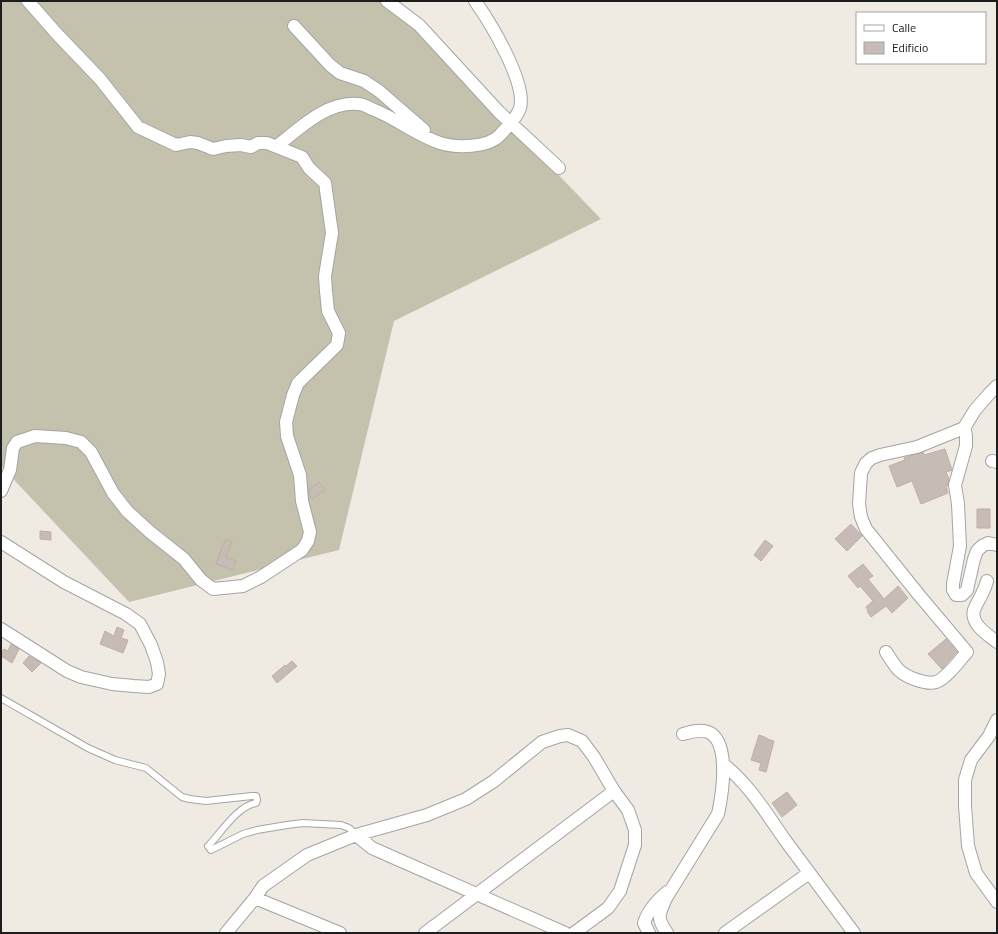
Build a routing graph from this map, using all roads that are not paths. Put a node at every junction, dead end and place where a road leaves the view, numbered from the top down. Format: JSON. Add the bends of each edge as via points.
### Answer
{"nodes":[{"id":1,"x":28,"y":1,"type":"edge"},
{"id":2,"x":387,"y":1,"type":"edge"},
{"id":3,"x":475,"y":1,"type":"edge"},
{"id":4,"x":294,"y":26,"type":"dead end"},
{"id":5,"x":510,"y":123,"type":"junction"},
{"id":6,"x":439,"y":142,"type":"junction"},
{"id":7,"x":277,"y":146,"type":"junction"},
{"id":8,"x":559,"y":168,"type":"dead end"},
{"id":9,"x":997,"y":386,"type":"edge"},
{"id":10,"x":964,"y":428,"type":"junction"},
{"id":11,"x":1,"y":491,"type":"edge"},
{"id":12,"x":1,"y":542,"type":"edge"},
{"id":13,"x":997,"y":545,"type":"edge"},
{"id":14,"x":987,"y":581,"type":"dead end"},
{"id":15,"x":1,"y":629,"type":"edge"},
{"id":16,"x":997,"y":642,"type":"edge"},
{"id":17,"x":886,"y":652,"type":"dead end"},
{"id":18,"x":1,"y":698,"type":"edge"},
{"id":19,"x":997,"y":720,"type":"edge"},
{"id":20,"x":683,"y":734,"type":"dead end"},
{"id":21,"x":723,"y":764,"type":"junction"},
{"id":22,"x":614,"y":791,"type":"junction"},
{"id":23,"x":356,"y":835,"type":"junction"},
{"id":24,"x":808,"y":872,"type":"junction"},
{"id":25,"x":674,"y":885,"type":"junction"},
{"id":26,"x":478,"y":894,"type":"junction"},
{"id":27,"x":255,"y":898,"type":"junction"},
{"id":28,"x":997,"y":902,"type":"edge"},
{"id":29,"x":226,"y":933,"type":"edge"},
{"id":30,"x":340,"y":933,"type":"edge"},
{"id":31,"x":424,"y":933,"type":"edge"},
{"id":32,"x":565,"y":933,"type":"edge"},
{"id":33,"x":574,"y":933,"type":"edge"},
{"id":34,"x":649,"y":933,"type":"edge"},
{"id":35,"x":667,"y":933,"type":"edge"},
{"id":36,"x":725,"y":933,"type":"edge"},
{"id":37,"x":854,"y":933,"type":"edge"}],
"edges":[{"from":1,"to":7,"type":"street","via":[[100,79],[138,127],[176,145],[190,142],[213,149],[241,145],[251,147],[267,143]]},
{"from":2,"to":5,"type":"street","via":[[419,25]]},
{"from":3,"to":5,"type":"street","via":[[513,66],[520,92],[520,108]]},
{"from":4,"to":6,"type":"street","via":[[340,73],[364,81],[379,91]]},
{"from":5,"to":6,"type":"street","via":[[497,138],[488,143],[452,145]]},
{"from":5,"to":8,"type":"street"},
{"from":6,"to":7,"type":"street","via":[[386,114],[358,104],[335,106],[316,116]]},
{"from":7,"to":11,"type":"street","via":[[302,157],[324,183],[332,233],[325,276],[328,311],[339,333],[337,345],[298,383],[286,422],[287,436],[300,475],[302,501],[310,532],[302,550],[243,586],[213,589],[201,580],[184,559],[127,511],[113,493],[91,452],[81,442],[66,438],[35,436],[17,442],[13,448],[10,470]]},
{"from":9,"to":10,"type":"street","via":[[975,410]]},
{"from":10,"to":13,"type":"street","via":[[966,446],[955,485],[960,546],[953,584],[956,595],[962,595],[967,590],[977,551],[988,543]]},
{"from":10,"to":17,"type":"street","via":[[917,447],[872,458],[861,473],[859,504],[866,529],[967,652],[943,678],[930,683],[904,675]]},
{"from":12,"to":15,"type":"street","via":[[64,582],[140,624],[152,644],[159,674],[157,684],[149,687],[112,684],[82,677],[67,671]]},
{"from":14,"to":16,"type":"street","via":[[974,618],[978,626]]},
{"from":18,"to":23,"type":"lane","via":[[88,748],[115,760],[143,766],[182,797],[206,801],[256,796],[256,803],[240,810],[208,846],[211,850],[243,834],[303,823],[341,825]]},
{"from":19,"to":28,"type":"street","via":[[971,760],[965,780],[968,846],[976,873]]},
{"from":20,"to":21,"type":"street","via":[[700,730],[709,732],[721,749]]},
{"from":21,"to":24,"type":"street","via":[[748,788]]},
{"from":21,"to":25,"type":"street","via":[[718,814]]},
{"from":22,"to":23,"type":"street","via":[[582,741],[560,736],[542,742],[494,781],[466,799],[427,815]]},
{"from":22,"to":26,"type":"street"},
{"from":22,"to":33,"type":"street","via":[[628,810],[635,830],[634,846],[620,891],[608,908]]},
{"from":23,"to":26,"type":"street","via":[[372,848]]},
{"from":23,"to":27,"type":"street","via":[[307,855],[263,886]]},
{"from":24,"to":36,"type":"street"},
{"from":24,"to":37,"type":"street"},
{"from":25,"to":34,"type":"street","via":[[649,911],[644,923]]},
{"from":25,"to":35,"type":"street","via":[[660,913],[659,920]]},
{"from":26,"to":31,"type":"street"},
{"from":26,"to":32,"type":"street"},
{"from":27,"to":29,"type":"street"},
{"from":27,"to":30,"type":"street"}]}
